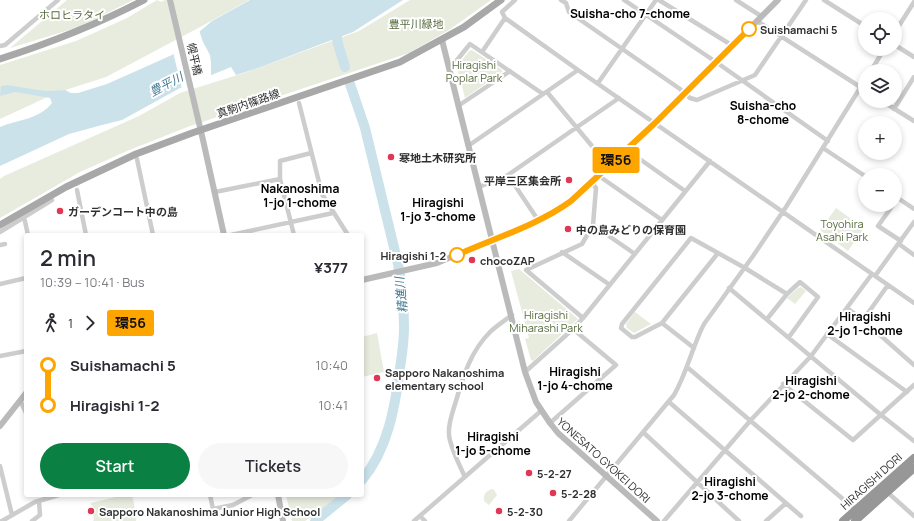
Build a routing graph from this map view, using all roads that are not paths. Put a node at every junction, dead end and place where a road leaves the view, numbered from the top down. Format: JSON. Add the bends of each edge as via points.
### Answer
{"nodes":[{"id":1,"x":58,"y":0,"type":"edge"},
{"id":2,"x":144,"y":0,"type":"edge"},
{"id":3,"x":170,"y":0,"type":"edge"},
{"id":4,"x":501,"y":0,"type":"edge"},
{"id":5,"x":515,"y":0,"type":"edge"},
{"id":6,"x":561,"y":0,"type":"edge"},
{"id":7,"x":571,"y":0,"type":"edge"},
{"id":8,"x":624,"y":0,"type":"edge"},
{"id":9,"x":656,"y":0,"type":"edge"},
{"id":10,"x":659,"y":0,"type":"edge"},
{"id":11,"x":736,"y":0,"type":"edge"},
{"id":12,"x":778,"y":0,"type":"edge"},
{"id":13,"x":806,"y":0,"type":"edge"},
{"id":14,"x":824,"y":0,"type":"edge"},
{"id":15,"x":914,"y":2,"type":"edge"},
{"id":16,"x":566,"y":3,"type":"junction"},
{"id":17,"x":646,"y":14,"type":"junction"},
{"id":18,"x":505,"y":18,"type":"junction"},
{"id":19,"x":759,"y":18,"type":"junction"},
{"id":20,"x":902,"y":21,"type":"edge"},
{"id":21,"x":858,"y":22,"type":"edge"},
{"id":22,"x":781,"y":36,"type":"junction"},
{"id":23,"x":442,"y":40,"type":"junction"},
{"id":24,"x":0,"y":46,"type":"edge"},
{"id":25,"x":733,"y":46,"type":"junction"},
{"id":26,"x":622,"y":49,"type":"junction"},
{"id":27,"x":902,"y":49,"type":"edge"},
{"id":28,"x":482,"y":52,"type":"junction"},
{"id":29,"x":914,"y":57,"type":"edge"},
{"id":30,"x":0,"y":58,"type":"edge"},
{"id":31,"x":716,"y":62,"type":"junction"},
{"id":32,"x":449,"y":70,"type":"junction"},
{"id":33,"x":578,"y":70,"type":"junction"},
{"id":34,"x":510,"y":71,"type":"junction"},
{"id":35,"x":914,"y":76,"type":"edge"},
{"id":36,"x":742,"y":81,"type":"junction"},
{"id":37,"x":598,"y":83,"type":"junction"},
{"id":38,"x":858,"y":86,"type":"edge"},
{"id":39,"x":545,"y":93,"type":"junction"},
{"id":40,"x":685,"y":93,"type":"junction"},
{"id":41,"x":858,"y":96,"type":"edge"},
{"id":42,"x":619,"y":98,"type":"junction"},
{"id":43,"x":299,"y":104,"type":"dead end"},
{"id":44,"x":458,"y":106,"type":"junction"},
{"id":45,"x":894,"y":109,"type":"joint"},
{"id":46,"x":914,"y":121,"type":"edge"},
{"id":47,"x":655,"y":123,"type":"junction"},
{"id":48,"x":200,"y":127,"type":"junction"},
{"id":49,"x":576,"y":127,"type":"junction"},
{"id":50,"x":828,"y":140,"type":"junction"},
{"id":51,"x":468,"y":146,"type":"junction"},
{"id":52,"x":823,"y":148,"type":"junction"},
{"id":53,"x":627,"y":150,"type":"junction"},
{"id":54,"x":596,"y":152,"type":"dead end"},
{"id":55,"x":311,"y":153,"type":"junction"},
{"id":56,"x":137,"y":159,"type":"dead end"},
{"id":57,"x":710,"y":161,"type":"junction"},
{"id":58,"x":858,"y":171,"type":"edge"},
{"id":59,"x":508,"y":175,"type":"junction"},
{"id":60,"x":599,"y":176,"type":"junction"},
{"id":61,"x":280,"y":179,"type":"junction"},
{"id":62,"x":592,"y":183,"type":"junction"},
{"id":63,"x":479,"y":187,"type":"junction"},
{"id":64,"x":76,"y":190,"type":"dead end"},
{"id":65,"x":686,"y":191,"type":"junction"},
{"id":66,"x":215,"y":192,"type":"junction"},
{"id":67,"x":52,"y":200,"type":"dead end"},
{"id":68,"x":902,"y":201,"type":"edge"},
{"id":69,"x":914,"y":208,"type":"edge"},
{"id":70,"x":783,"y":212,"type":"junction"},
{"id":71,"x":888,"y":212,"type":"edge"},
{"id":72,"x":333,"y":213,"type":"junction"},
{"id":73,"x":24,"y":217,"type":"junction"},
{"id":74,"x":538,"y":220,"type":"junction"},
{"id":75,"x":662,"y":220,"type":"junction"},
{"id":76,"x":291,"y":222,"type":"junction"},
{"id":77,"x":914,"y":222,"type":"edge"},
{"id":78,"x":0,"y":225,"type":"edge"},
{"id":79,"x":593,"y":225,"type":"junction"},
{"id":80,"x":0,"y":232,"type":"edge"},
{"id":81,"x":28,"y":233,"type":"edge"},
{"id":82,"x":86,"y":233,"type":"edge"},
{"id":83,"x":154,"y":233,"type":"edge"},
{"id":84,"x":223,"y":233,"type":"edge"},
{"id":85,"x":240,"y":233,"type":"edge"},
{"id":86,"x":294,"y":233,"type":"edge"},
{"id":87,"x":347,"y":233,"type":"edge"},
{"id":88,"x":492,"y":240,"type":"junction"},
{"id":89,"x":900,"y":242,"type":"junction"},
{"id":90,"x":562,"y":252,"type":"junction"},
{"id":91,"x":718,"y":253,"type":"junction"},
{"id":92,"x":635,"y":254,"type":"junction"},
{"id":93,"x":914,"y":255,"type":"edge"},
{"id":94,"x":744,"y":268,"type":"junction"},
{"id":95,"x":874,"y":275,"type":"junction"},
{"id":96,"x":24,"y":278,"type":"edge"},
{"id":97,"x":364,"y":280,"type":"edge"},
{"id":98,"x":0,"y":284,"type":"edge"},
{"id":99,"x":610,"y":285,"type":"junction"},
{"id":100,"x":888,"y":285,"type":"junction"},
{"id":101,"x":729,"y":288,"type":"junction"},
{"id":102,"x":787,"y":294,"type":"junction"},
{"id":103,"x":914,"y":303,"type":"edge"},
{"id":104,"x":847,"y":308,"type":"junction"},
{"id":105,"x":512,"y":315,"type":"junction"},
{"id":106,"x":583,"y":318,"type":"junction"},
{"id":107,"x":766,"y":318,"type":"junction"},
{"id":108,"x":863,"y":320,"type":"junction"},
{"id":109,"x":662,"y":323,"type":"junction"},
{"id":110,"x":573,"y":329,"type":"junction"},
{"id":111,"x":827,"y":334,"type":"junction"},
{"id":112,"x":789,"y":337,"type":"junction"},
{"id":113,"x":694,"y":348,"type":"junction"},
{"id":114,"x":24,"y":351,"type":"edge"},
{"id":115,"x":0,"y":356,"type":"edge"},
{"id":116,"x":810,"y":356,"type":"junction"},
{"id":117,"x":914,"y":365,"type":"edge"},
{"id":118,"x":688,"y":367,"type":"junction"},
{"id":119,"x":525,"y":372,"type":"junction"},
{"id":120,"x":783,"y":384,"type":"junction"},
{"id":121,"x":914,"y":385,"type":"edge"},
{"id":122,"x":907,"y":392,"type":"junction"},
{"id":123,"x":24,"y":395,"type":"edge"},
{"id":124,"x":20,"y":400,"type":"junction"},
{"id":125,"x":669,"y":402,"type":"junction"},
{"id":126,"x":24,"y":409,"type":"edge"},
{"id":127,"x":541,"y":411,"type":"junction"},
{"id":128,"x":881,"y":415,"type":"junction"},
{"id":129,"x":750,"y":421,"type":"junction"},
{"id":130,"x":550,"y":423,"type":"junction"},
{"id":131,"x":0,"y":426,"type":"edge"},
{"id":132,"x":644,"y":433,"type":"junction"},
{"id":133,"x":914,"y":441,"type":"edge"},
{"id":134,"x":725,"y":450,"type":"junction"},
{"id":135,"x":914,"y":458,"type":"edge"},
{"id":136,"x":0,"y":466,"type":"edge"},
{"id":137,"x":914,"y":468,"type":"edge"},
{"id":138,"x":607,"y":476,"type":"junction"},
{"id":139,"x":465,"y":477,"type":"junction"},
{"id":140,"x":696,"y":483,"type":"junction"},
{"id":141,"x":884,"y":490,"type":"junction"},
{"id":142,"x":47,"y":497,"type":"edge"},
{"id":143,"x":210,"y":497,"type":"edge"},
{"id":144,"x":248,"y":497,"type":"edge"},
{"id":145,"x":278,"y":497,"type":"edge"},
{"id":146,"x":39,"y":501,"type":"junction"},
{"id":147,"x":785,"y":504,"type":"junction"},
{"id":148,"x":12,"y":515,"type":"junction"},
{"id":149,"x":420,"y":516,"type":"junction"},
{"id":150,"x":801,"y":516,"type":"dead end"},
{"id":151,"x":857,"y":516,"type":"edge"},
{"id":152,"x":914,"y":516,"type":"edge"},
{"id":153,"x":2,"y":521,"type":"edge"},
{"id":154,"x":32,"y":521,"type":"edge"},
{"id":155,"x":283,"y":521,"type":"edge"},
{"id":156,"x":414,"y":521,"type":"edge"},
{"id":157,"x":425,"y":521,"type":"edge"},
{"id":158,"x":569,"y":521,"type":"edge"},
{"id":159,"x":657,"y":521,"type":"edge"},
{"id":160,"x":664,"y":521,"type":"edge"},
{"id":161,"x":739,"y":521,"type":"edge"},
{"id":162,"x":766,"y":521,"type":"edge"},
{"id":163,"x":844,"y":521,"type":"edge"}],
"edges":[{"from":1,"to":24,"type":"street","via":[[5,45]]},
{"from":2,"to":30,"type":"main road","via":[[84,29]]},
{"from":3,"to":48,"type":"street","name":"幌平橋"},
{"from":4,"to":23,"type":"main road","name":"真駒内篠路線"},
{"from":5,"to":18,"type":"street","via":[[502,12]]},
{"from":6,"to":16,"type":"street"},
{"from":7,"to":16,"type":"street"},
{"from":8,"to":17,"type":"street"},
{"from":9,"to":17,"type":"street"},
{"from":10,"to":25,"type":"street"},
{"from":11,"to":19,"type":"street"},
{"from":12,"to":19,"type":"street"},
{"from":13,"to":22,"type":"street"},
{"from":14,"to":21,"type":"street"},
{"from":15,"to":20,"type":"street"},
{"from":16,"to":26,"type":"street","via":[[569,12]]},
{"from":17,"to":26,"type":"street"},
{"from":17,"to":31,"type":"street"},
{"from":18,"to":28,"type":"street"},
{"from":18,"to":33,"type":"street"},
{"from":19,"to":22,"type":"street"},
{"from":19,"to":25,"type":"street"},
{"from":22,"to":36,"type":"street","via":[[756,73]]},
{"from":22,"to":38,"type":"street"},
{"from":23,"to":32,"type":"street","name":"YONESATO GYOKEI DORI"},
{"from":23,"to":48,"type":"main road","name":"真駒内篠路線","via":[[400,62]]},
{"from":25,"to":31,"type":"street"},
{"from":26,"to":37,"type":"street"},
{"from":26,"to":40,"type":"street"},
{"from":27,"to":29,"type":"street"},
{"from":28,"to":32,"type":"street","via":[[470,44]]},
{"from":28,"to":34,"type":"street"},
{"from":31,"to":36,"type":"street"},
{"from":31,"to":40,"type":"street"},
{"from":32,"to":44,"type":"street","name":"YONESATO GYOKEI DORI"},
{"from":33,"to":37,"type":"street"},
{"from":33,"to":39,"type":"street"},
{"from":34,"to":39,"type":"street"},
{"from":34,"to":44,"type":"street"},
{"from":35,"to":45,"type":"street"},
{"from":36,"to":40,"type":"street","via":[[696,100]]},
{"from":36,"to":50,"type":"street"},
{"from":37,"to":42,"type":"street"},
{"from":39,"to":49,"type":"street"},
{"from":39,"to":51,"type":"street"},
{"from":40,"to":47,"type":"street"},
{"from":41,"to":50,"type":"street"},
{"from":42,"to":47,"type":"street"},
{"from":42,"to":49,"type":"street"},
{"from":43,"to":55,"type":"street"},
{"from":44,"to":51,"type":"street","name":"YONESATO GYOKEI DORI"},
{"from":45,"to":46,"type":"street"},
{"from":47,"to":53,"type":"street"},
{"from":47,"to":57,"type":"street"},
{"from":48,"to":66,"type":"street","name":"幌平橋"},
{"from":48,"to":78,"type":"main road","name":"真駒内篠路線","via":[[103,168]]},
{"from":49,"to":54,"type":"street"},
{"from":49,"to":59,"type":"street"},
{"from":50,"to":52,"type":"street"},
{"from":51,"to":63,"type":"street","name":"YONESATO GYOKEI DORI"},
{"from":52,"to":58,"type":"street"},
{"from":52,"to":70,"type":"street"},
{"from":53,"to":60,"type":"street"},
{"from":53,"to":65,"type":"street"},
{"from":55,"to":61,"type":"street","via":[[280,160]]},
{"from":55,"to":72,"type":"street","via":[[322,194]]},
{"from":56,"to":83,"type":"street"},
{"from":57,"to":65,"type":"street"},
{"from":57,"to":70,"type":"street"},
{"from":59,"to":63,"type":"street"},
{"from":59,"to":74,"type":"street"},
{"from":60,"to":62,"type":"street"},
{"from":60,"to":75,"type":"street"},
{"from":61,"to":66,"type":"street"},
{"from":61,"to":76,"type":"street"},
{"from":62,"to":74,"type":"street","via":[[564,206]]},
{"from":62,"to":79,"type":"street","via":[[596,188]]},
{"from":63,"to":88,"type":"street","name":"YONESATO GYOKEI DORI"},
{"from":64,"to":82,"type":"street"},
{"from":65,"to":75,"type":"street"},
{"from":66,"to":84,"type":"street","name":"幌平橋"},
{"from":67,"to":73,"type":"street"},
{"from":68,"to":69,"type":"street"},
{"from":70,"to":94,"type":"street"},
{"from":70,"to":95,"type":"street"},
{"from":71,"to":89,"type":"street","via":[[878,226]]},
{"from":72,"to":76,"type":"street"},
{"from":72,"to":87,"type":"street"},
{"from":73,"to":80,"type":"street"},
{"from":73,"to":81,"type":"street"},
{"from":74,"to":88,"type":"street"},
{"from":75,"to":92,"type":"street"},
{"from":76,"to":85,"type":"street"},
{"from":76,"to":86,"type":"street"},
{"from":77,"to":89,"type":"street"},
{"from":79,"to":90,"type":"street","via":[[582,244]]},
{"from":79,"to":92,"type":"street"},
{"from":88,"to":97,"type":"street","via":[[437,263]]},
{"from":88,"to":105,"type":"street","name":"YONESATO GYOKEI DORI"},
{"from":89,"to":93,"type":"street"},
{"from":89,"to":95,"type":"street"},
{"from":90,"to":99,"type":"street"},
{"from":90,"to":106,"type":"street","via":[[526,270]]},
{"from":91,"to":94,"type":"street"},
{"from":91,"to":109,"type":"street"},
{"from":91,"to":109,"type":"street","via":[[691,238],[621,328],[635,337]]},
{"from":92,"to":99,"type":"street"},
{"from":94,"to":101,"type":"street"},
{"from":94,"to":102,"type":"street"},
{"from":95,"to":100,"type":"street"},
{"from":95,"to":104,"type":"street"},
{"from":96,"to":98,"type":"street"},
{"from":99,"to":106,"type":"street"},
{"from":100,"to":103,"type":"street"},
{"from":100,"to":108,"type":"street"},
{"from":101,"to":107,"type":"street"},
{"from":101,"to":113,"type":"street","via":[[704,324]]},
{"from":102,"to":107,"type":"street"},
{"from":102,"to":112,"type":"street","via":[[800,282],[818,297]]},
{"from":104,"to":108,"type":"street"},
{"from":104,"to":111,"type":"street"},
{"from":105,"to":119,"type":"street","name":"YONESATO GYOKEI DORI"},
{"from":105,"to":139,"type":"street","via":[[491,331],[475,351],[464,372],[450,419],[448,434]]},
{"from":106,"to":110,"type":"street"},
{"from":107,"to":112,"type":"street"},
{"from":108,"to":117,"type":"street"},
{"from":109,"to":113,"type":"street"},
{"from":110,"to":119,"type":"street"},
{"from":110,"to":130,"type":"street","via":[[616,365]]},
{"from":111,"to":116,"type":"street"},
{"from":111,"to":122,"type":"street"},
{"from":112,"to":116,"type":"street"},
{"from":113,"to":118,"type":"street"},
{"from":114,"to":115,"type":"street"},
{"from":116,"to":120,"type":"street"},
{"from":116,"to":128,"type":"street"},
{"from":118,"to":125,"type":"street","via":[[679,388]]},
{"from":118,"to":129,"type":"street"},
{"from":119,"to":127,"type":"street","name":"YONESATO GYOKEI DORI"},
{"from":120,"to":128,"type":"street","via":[[853,440]]},
{"from":120,"to":129,"type":"street"},
{"from":121,"to":122,"type":"street"},
{"from":122,"to":128,"type":"street"},
{"from":123,"to":124,"type":"street"},
{"from":124,"to":126,"type":"street"},
{"from":124,"to":131,"type":"street"},
{"from":125,"to":132,"type":"street"},
{"from":125,"to":134,"type":"street"},
{"from":127,"to":130,"type":"street","name":"YONESATO GYOKEI DORI"},
{"from":127,"to":139,"type":"street"},
{"from":128,"to":133,"type":"street"},
{"from":129,"to":134,"type":"street"},
{"from":129,"to":151,"type":"street"},
{"from":130,"to":138,"type":"street","name":"YONESATO GYOKEI DORI"},
{"from":132,"to":138,"type":"street"},
{"from":132,"to":140,"type":"street"},
{"from":134,"to":140,"type":"street"},
{"from":134,"to":147,"type":"street"},
{"from":135,"to":141,"type":"highway","name":"HIRAGISHI DORI"},
{"from":136,"to":148,"type":"street"},
{"from":137,"to":141,"type":"highway","name":"HIRAGISHI DORI"},
{"from":138,"to":158,"type":"street"},
{"from":138,"to":159,"type":"street","name":"YONESATO GYOKEI DORI"},
{"from":139,"to":149,"type":"street"},
{"from":140,"to":160,"type":"street"},
{"from":140,"to":161,"type":"street"},
{"from":141,"to":151,"type":"highway","name":"HIRAGISHI DORI"},
{"from":141,"to":152,"type":"street"},
{"from":142,"to":146,"type":"street"},
{"from":143,"to":144,"type":"street","via":[[213,509],[233,505]]},
{"from":145,"to":155,"type":"street"},
{"from":146,"to":148,"type":"street"},
{"from":146,"to":154,"type":"street","via":[[40,515]]},
{"from":147,"to":150,"type":"street"},
{"from":147,"to":162,"type":"street"},
{"from":148,"to":153,"type":"street"},
{"from":149,"to":156,"type":"street"},
{"from":149,"to":157,"type":"street"},
{"from":151,"to":163,"type":"highway","name":"HIRAGISHI DORI"}]}
